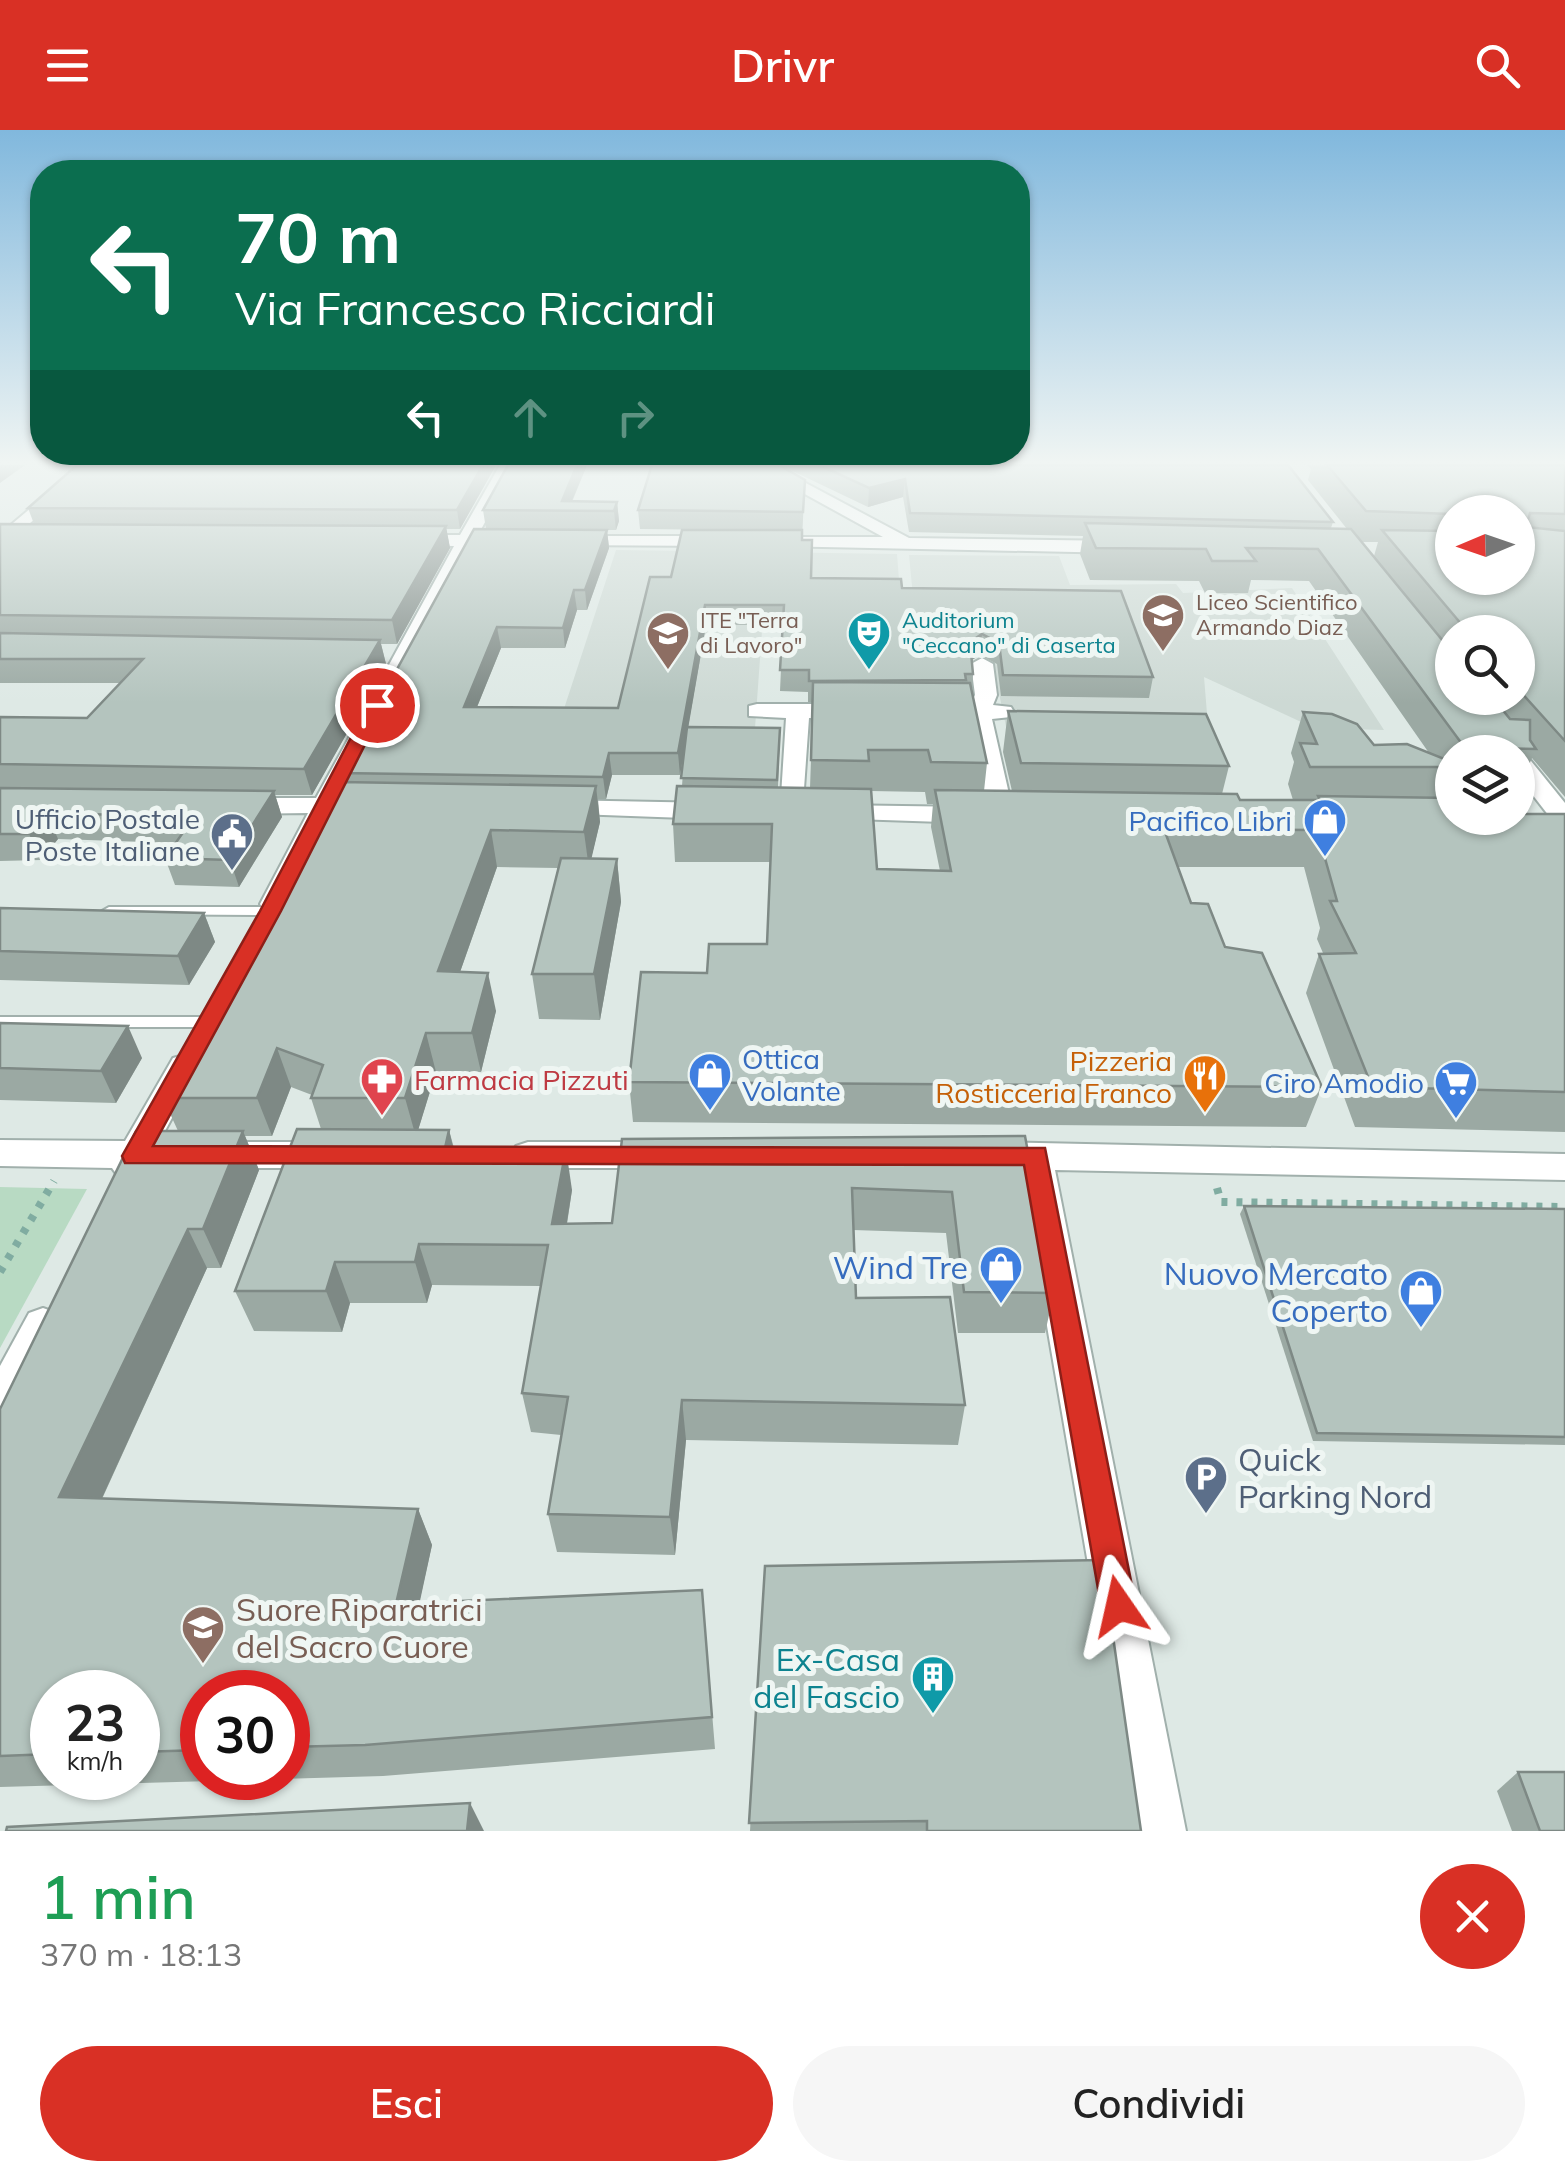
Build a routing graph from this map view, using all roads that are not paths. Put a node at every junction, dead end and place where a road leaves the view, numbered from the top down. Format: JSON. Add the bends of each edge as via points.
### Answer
{"nodes":[{"id":1,"x":465,"y":544,"type":"edge"},
{"id":2,"x":1035,"y":544,"type":"edge"},
{"id":3,"x":1136,"y":547,"type":"edge"},
{"id":4,"x":982,"y":664,"type":"dead end"},
{"id":5,"x":757,"y":711,"type":"dead end"},
{"id":6,"x":798,"y":711,"type":"junction"},
{"id":7,"x":870,"y":711,"type":"edge"},
{"id":8,"x":906,"y":712,"type":"edge"},
{"id":9,"x":991,"y":712,"type":"junction"},
{"id":10,"x":1535,"y":783,"type":"edge"},
{"id":11,"x":326,"y":804,"type":"junction"},
{"id":12,"x":216,"y":806,"type":"edge"},
{"id":13,"x":384,"y":806,"type":"edge"},
{"id":14,"x":540,"y":808,"type":"edge"},
{"id":15,"x":735,"y":811,"type":"edge"},
{"id":16,"x":1565,"y":822,"type":"edge"},
{"id":17,"x":1535,"y":824,"type":"edge"},
{"id":18,"x":96,"y":911,"type":"edge"},
{"id":19,"x":270,"y":911,"type":"junction"},
{"id":20,"x":252,"y":943,"type":"edge"},
{"id":21,"x":212,"y":1014,"type":"joint"},
{"id":22,"x":0,"y":1022,"type":"edge"},
{"id":23,"x":0,"y":1154,"type":"edge"},
{"id":24,"x":144,"y":1155,"type":"junction"},
{"id":25,"x":369,"y":1155,"type":"edge"},
{"id":26,"x":487,"y":1156,"type":"edge"},
{"id":27,"x":683,"y":1156,"type":"edge"},
{"id":28,"x":957,"y":1156,"type":"edge"},
{"id":29,"x":1035,"y":1156,"type":"junction"},
{"id":30,"x":1565,"y":1167,"type":"edge"},
{"id":31,"x":119,"y":1200,"type":"edge"},
{"id":32,"x":71,"y":1293,"type":"edge"},
{"id":33,"x":4,"y":1419,"type":"edge"},
{"id":34,"x":1160,"y":1831,"type":"edge"}],
"edges":[{"from":1,"to":11,"type":"street","via":[[394,654]]},
{"from":2,"to":3,"type":"street"},
{"from":4,"to":9,"type":"street"},
{"from":5,"to":6,"type":"street"},
{"from":6,"to":7,"type":"street"},
{"from":6,"to":9,"type":"street","via":[[784,812],[1011,816]]},
{"from":8,"to":9,"type":"street"},
{"from":10,"to":16,"type":"street"},
{"from":11,"to":12,"type":"street"},
{"from":11,"to":13,"type":"street"},
{"from":11,"to":19,"type":"street"},
{"from":14,"to":15,"type":"street"},
{"from":16,"to":17,"type":"street"},
{"from":18,"to":19,"type":"lane"},
{"from":19,"to":20,"type":"street"},
{"from":21,"to":22,"type":"lane"},
{"from":21,"to":24,"type":"street"},
{"from":23,"to":24,"type":"street"},
{"from":24,"to":25,"type":"street"},
{"from":24,"to":31,"type":"street"},
{"from":26,"to":27,"type":"street"},
{"from":28,"to":29,"type":"street"},
{"from":29,"to":30,"type":"street"},
{"from":29,"to":34,"type":"street"},
{"from":32,"to":33,"type":"street"}]}
